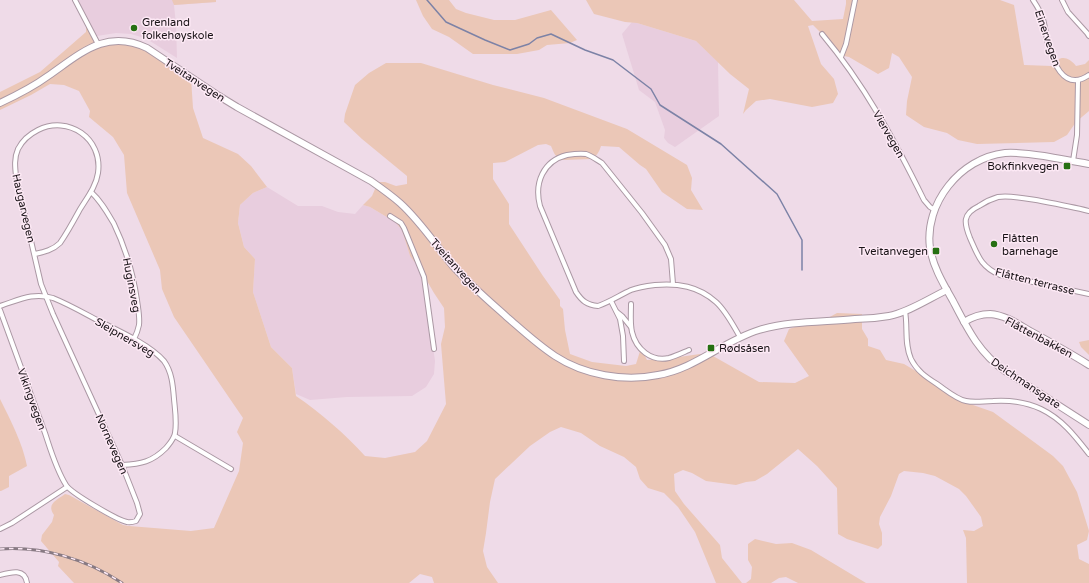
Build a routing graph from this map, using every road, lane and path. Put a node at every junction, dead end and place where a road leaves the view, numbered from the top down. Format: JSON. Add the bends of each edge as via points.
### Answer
{"nodes":[{"id":1,"x":75,"y":0,"type":"edge"},
{"id":2,"x":855,"y":0,"type":"edge"},
{"id":3,"x":1033,"y":0,"type":"edge"},
{"id":4,"x":1062,"y":0,"type":"edge"},
{"id":5,"x":822,"y":34,"type":"dead end"},
{"id":6,"x":1089,"y":36,"type":"edge"},
{"id":7,"x":98,"y":44,"type":"junction"},
{"id":8,"x":841,"y":57,"type":"junction"},
{"id":9,"x":1089,"y":75,"type":"edge"},
{"id":10,"x":1078,"y":80,"type":"junction"},
{"id":11,"x":0,"y":103,"type":"edge"},
{"id":12,"x":1073,"y":161,"type":"junction"},
{"id":13,"x":1089,"y":164,"type":"edge"},
{"id":14,"x":90,"y":192,"type":"junction"},
{"id":15,"x":934,"y":210,"type":"junction"},
{"id":16,"x":1089,"y":211,"type":"edge"},
{"id":17,"x":390,"y":216,"type":"dead end"},
{"id":18,"x":35,"y":254,"type":"junction"},
{"id":19,"x":673,"y":284,"type":"junction"},
{"id":20,"x":947,"y":290,"type":"junction"},
{"id":21,"x":1089,"y":294,"type":"edge"},
{"id":22,"x":45,"y":296,"type":"junction"},
{"id":23,"x":611,"y":301,"type":"junction"},
{"id":24,"x":631,"y":304,"type":"dead end"},
{"id":25,"x":0,"y":306,"type":"edge"},
{"id":26,"x":0,"y":310,"type":"edge"},
{"id":27,"x":905,"y":311,"type":"junction"},
{"id":28,"x":617,"y":312,"type":"junction"},
{"id":29,"x":964,"y":322,"type":"junction"},
{"id":30,"x":631,"y":327,"type":"junction"},
{"id":31,"x":740,"y":337,"type":"junction"},
{"id":32,"x":134,"y":339,"type":"junction"},
{"id":33,"x":434,"y":349,"type":"dead end"},
{"id":34,"x":689,"y":350,"type":"dead end"},
{"id":35,"x":624,"y":361,"type":"dead end"},
{"id":36,"x":1089,"y":365,"type":"edge"},
{"id":37,"x":1089,"y":425,"type":"edge"},
{"id":38,"x":175,"y":436,"type":"junction"},
{"id":39,"x":1089,"y":454,"type":"edge"},
{"id":40,"x":122,"y":465,"type":"junction"},
{"id":41,"x":231,"y":469,"type":"dead end"},
{"id":42,"x":67,"y":487,"type":"junction"},
{"id":43,"x":0,"y":530,"type":"edge"},
{"id":44,"x":0,"y":575,"type":"edge"},
{"id":45,"x":28,"y":583,"type":"edge"}],
"edges":[{"from":1,"to":7,"type":"street"},
{"from":2,"to":8,"type":"street"},
{"from":3,"to":10,"type":"street","name":"Einervegen","via":[[1043,19],[1051,51],[1061,74],[1067,79]]},
{"from":4,"to":6,"type":"street","via":[[1068,12]]},
{"from":5,"to":8,"type":"street","name":"Viervegen"},
{"from":7,"to":11,"type":"main road","name":"Tveitanvegen","via":[[76,56],[37,84]]},
{"from":7,"to":31,"type":"main road","name":"Tveitanvegen","via":[[123,40],[147,48],[225,100],[379,187],[402,204],[472,286],[544,348],[568,364],[609,376],[657,376],[691,364]]},
{"from":8,"to":15,"type":"street","name":"Viervegen","via":[[894,141],[924,200]]},
{"from":9,"to":10,"type":"street"},
{"from":10,"to":12,"type":"street"},
{"from":12,"to":13,"type":"main road","name":"Deichmansgate"},
{"from":12,"to":15,"type":"main road","name":"Deichmansgate","via":[[1019,153],[989,157],[957,176]]},
{"from":14,"to":18,"type":"street","name":"Haugarvegen","via":[[60,243]]},
{"from":14,"to":18,"type":"street","name":"Haugarvegen","via":[[98,174],[97,154],[83,135],[69,127],[52,125],[32,133],[24,140],[18,149],[16,172]]},
{"from":14,"to":32,"type":"street","name":"Huginsveg","via":[[97,197],[109,216],[129,261],[139,316]]},
{"from":15,"to":20,"type":"main road","name":"Deichmansgate","via":[[930,228],[930,248]]},
{"from":16,"to":21,"type":"street","name":"Flåtten terrasse","via":[[1026,199],[997,197],[974,208],[965,220],[966,228],[982,262],[992,272]]},
{"from":17,"to":33,"type":"street","via":[[404,228],[424,277]]},
{"from":18,"to":22,"type":"street","name":"Haugarvegen"},
{"from":19,"to":23,"type":"street","via":[[640,288]]},
{"from":19,"to":23,"type":"street","via":[[671,258],[642,213],[602,163],[584,154],[571,154],[552,162],[545,169],[538,190],[540,206],[580,298],[587,304],[598,306]]},
{"from":19,"to":31,"type":"street","via":[[700,291],[716,302]]},
{"from":20,"to":27,"type":"main road","name":"Tveitanvegen"},
{"from":20,"to":29,"type":"main road","name":"Deichmansgate"},
{"from":22,"to":25,"type":"street","via":[[33,296]]},
{"from":22,"to":32,"type":"street","name":"Sleipnersveg","via":[[60,300]]},
{"from":22,"to":40,"type":"street","name":"Nornevegen"},
{"from":23,"to":28,"type":"street"},
{"from":24,"to":30,"type":"street"},
{"from":26,"to":42,"type":"street","name":"Vikingvegen"},
{"from":27,"to":31,"type":"main road","name":"Tveitanvegen","via":[[883,317],[776,326]]},
{"from":27,"to":39,"type":"street","via":[[909,352],[914,364],[922,373],[966,401],[1008,401],[1040,408],[1067,427]]},
{"from":28,"to":30,"type":"street"},
{"from":28,"to":35,"type":"street","via":[[623,336]]},
{"from":29,"to":36,"type":"main road","name":"Flåttenbakken","via":[[984,314],[1000,316]]},
{"from":29,"to":37,"type":"main road","name":"Deichmansgate","via":[[981,350],[997,365]]},
{"from":30,"to":34,"type":"street","via":[[639,348],[653,357],[668,358]]},
{"from":32,"to":38,"type":"street","name":"Sleipnersveg","via":[[158,356],[168,368],[174,392]]},
{"from":38,"to":40,"type":"street","via":[[153,459]]},
{"from":38,"to":41,"type":"street"},
{"from":40,"to":42,"type":"street","name":"Nornevegen","via":[[140,510],[136,521],[121,520]]},
{"from":42,"to":43,"type":"street"},
{"from":44,"to":45,"type":"street","via":[[23,573]]}]}
